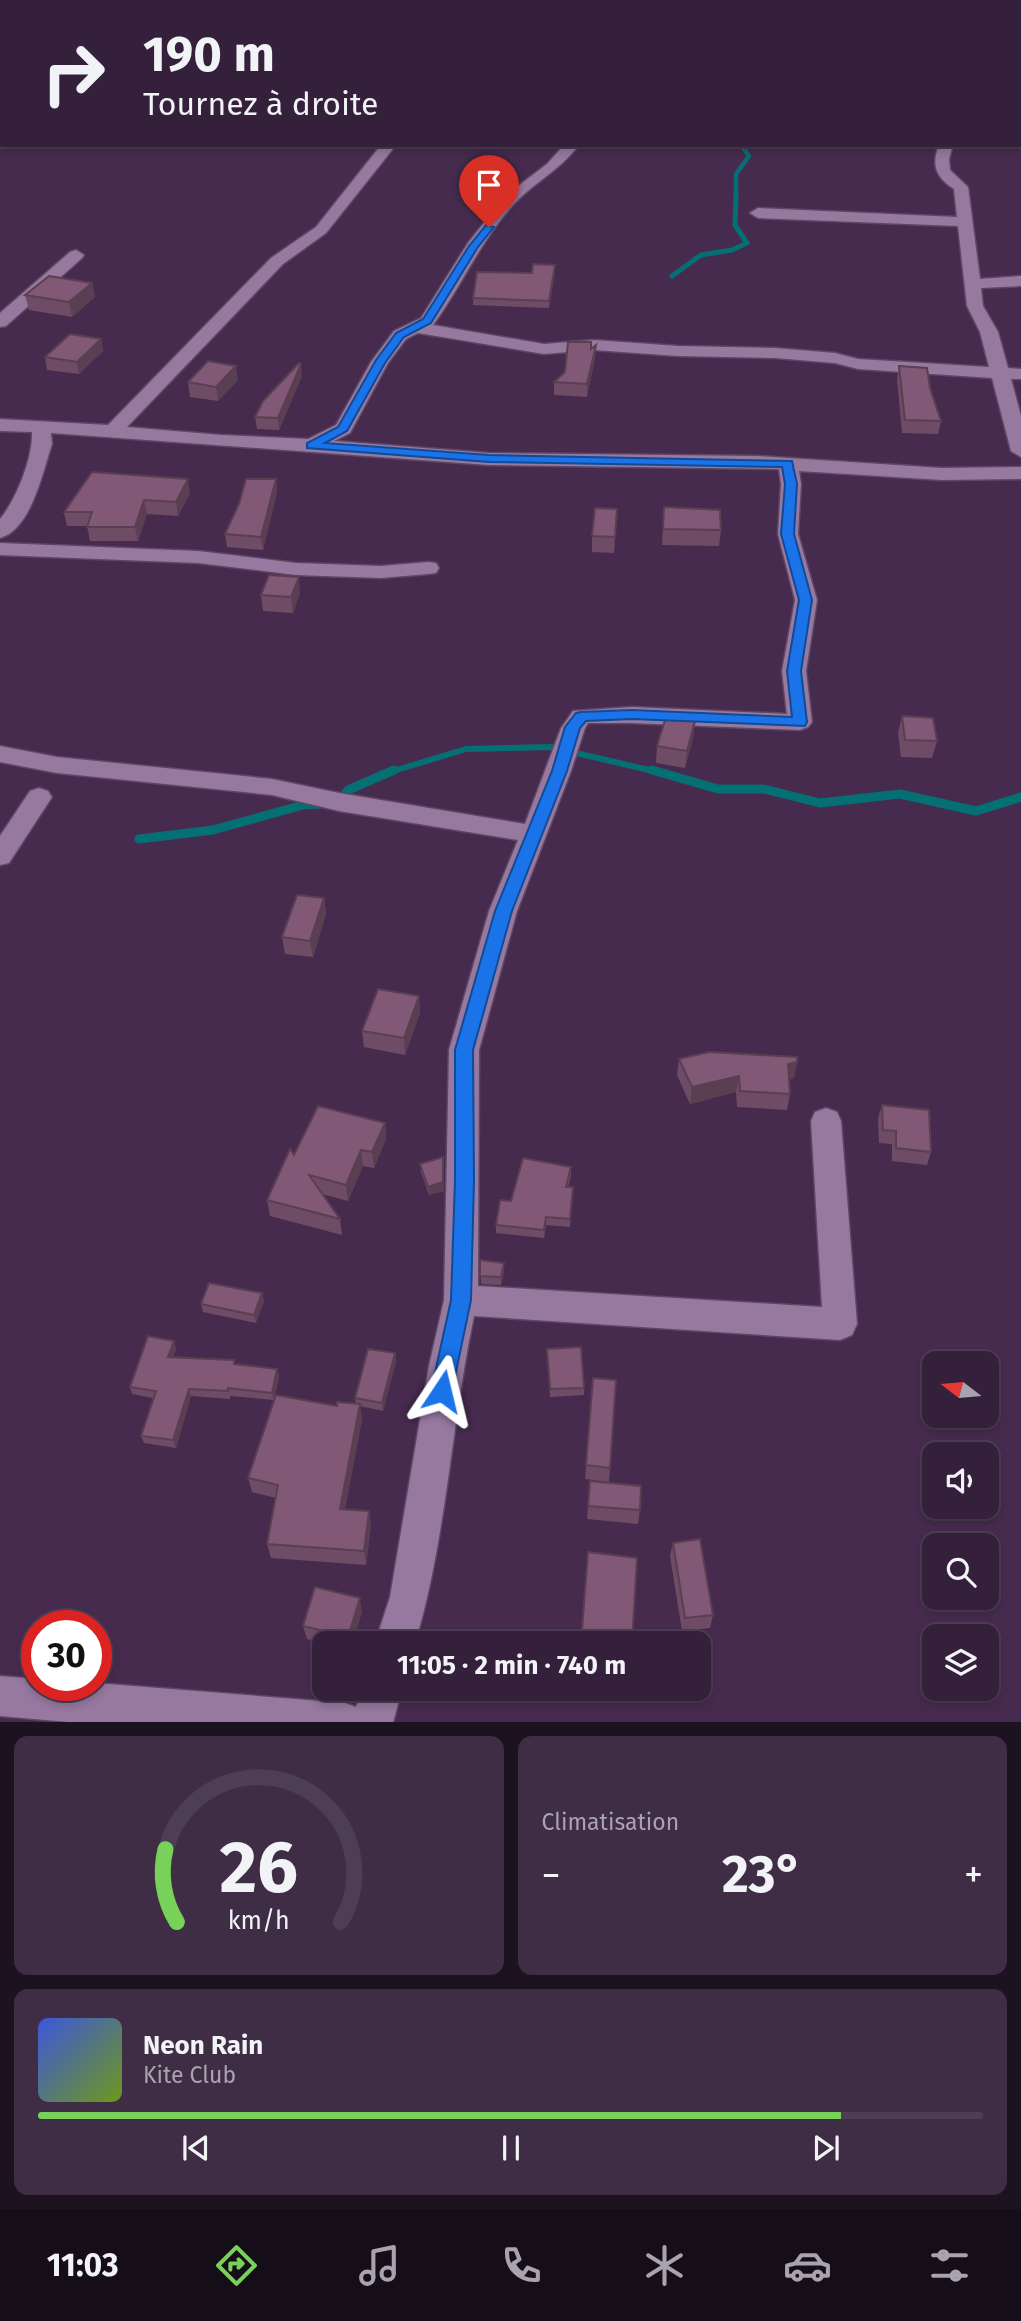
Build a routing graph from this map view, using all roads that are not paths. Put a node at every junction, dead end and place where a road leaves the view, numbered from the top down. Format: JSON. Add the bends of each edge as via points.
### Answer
{"nodes":[{"id":1,"x":387,"y":147,"type":"edge"},
{"id":2,"x":570,"y":147,"type":"edge"},
{"id":3,"x":945,"y":147,"type":"edge"},
{"id":4,"x":758,"y":213,"type":"dead end"},
{"id":5,"x":964,"y":222,"type":"junction"},
{"id":6,"x":76,"y":255,"type":"dead end"},
{"id":7,"x":1021,"y":281,"type":"edge"},
{"id":8,"x":974,"y":284,"type":"junction"},
{"id":9,"x":0,"y":322,"type":"edge"},
{"id":10,"x":415,"y":327,"type":"junction"},
{"id":11,"x":999,"y":373,"type":"junction"},
{"id":12,"x":1021,"y":374,"type":"edge"},
{"id":13,"x":0,"y":425,"type":"edge"},
{"id":14,"x":41,"y":428,"type":"junction"},
{"id":15,"x":113,"y":431,"type":"junction"},
{"id":16,"x":311,"y":446,"type":"junction"},
{"id":17,"x":1021,"y":451,"type":"edge"},
{"id":18,"x":788,"y":463,"type":"junction"},
{"id":19,"x":1021,"y":473,"type":"edge"},
{"id":20,"x":0,"y":531,"type":"edge"},
{"id":21,"x":0,"y":549,"type":"edge"},
{"id":22,"x":428,"y":568,"type":"dead end"},
{"id":23,"x":0,"y":754,"type":"edge"},
{"id":24,"x":39,"y":797,"type":"dead end"},
{"id":25,"x":534,"y":834,"type":"junction"},
{"id":26,"x":0,"y":856,"type":"edge"},
{"id":27,"x":826,"y":1121,"type":"dead end"},
{"id":28,"x":461,"y":1300,"type":"junction"},
{"id":29,"x":399,"y":1631,"type":"edge"},
{"id":30,"x":0,"y":1696,"type":"edge"},
{"id":31,"x":378,"y":1701,"type":"edge"},
{"id":32,"x":332,"y":1722,"type":"edge"},
{"id":33,"x":372,"y":1722,"type":"edge"}],
"edges":[{"from":1,"to":15,"type":"street","via":[[321,230],[277,261]]},
{"from":2,"to":10,"type":"street","via":[[510,199],[427,321]]},
{"from":3,"to":5,"type":"street","via":[[941,169],[949,181],[961,187]]},
{"from":4,"to":5,"type":"street"},
{"from":5,"to":8,"type":"street"},
{"from":6,"to":9,"type":"street"},
{"from":7,"to":8,"type":"street"},
{"from":8,"to":11,"type":"street","via":[[975,306],[989,332]]},
{"from":10,"to":11,"type":"street","via":[[544,349],[594,345],[775,353],[858,364]]},
{"from":10,"to":16,"type":"street","via":[[400,335],[380,362],[343,429]]},
{"from":11,"to":12,"type":"street"},
{"from":11,"to":17,"type":"street"},
{"from":13,"to":14,"type":"street"},
{"from":14,"to":15,"type":"street"},
{"from":14,"to":20,"type":"street","via":[[42,444],[22,506]]},
{"from":15,"to":16,"type":"street"},
{"from":16,"to":18,"type":"street","via":[[489,458]]},
{"from":18,"to":19,"type":"street","via":[[943,474]]},
{"from":18,"to":25,"type":"street","via":[[788,534],[806,600],[794,671],[800,722],[581,716]]},
{"from":21,"to":22,"type":"street","via":[[198,557],[296,569],[381,572]]},
{"from":23,"to":25,"type":"street","via":[[57,765],[272,787]]},
{"from":24,"to":26,"type":"street"},
{"from":25,"to":28,"type":"street","via":[[503,911],[464,1050]]},
{"from":27,"to":28,"type":"street","via":[[840,1324]]},
{"from":28,"to":29,"type":"street","via":[[409,1597]]},
{"from":30,"to":32,"type":"street"},
{"from":31,"to":33,"type":"street"}]}
